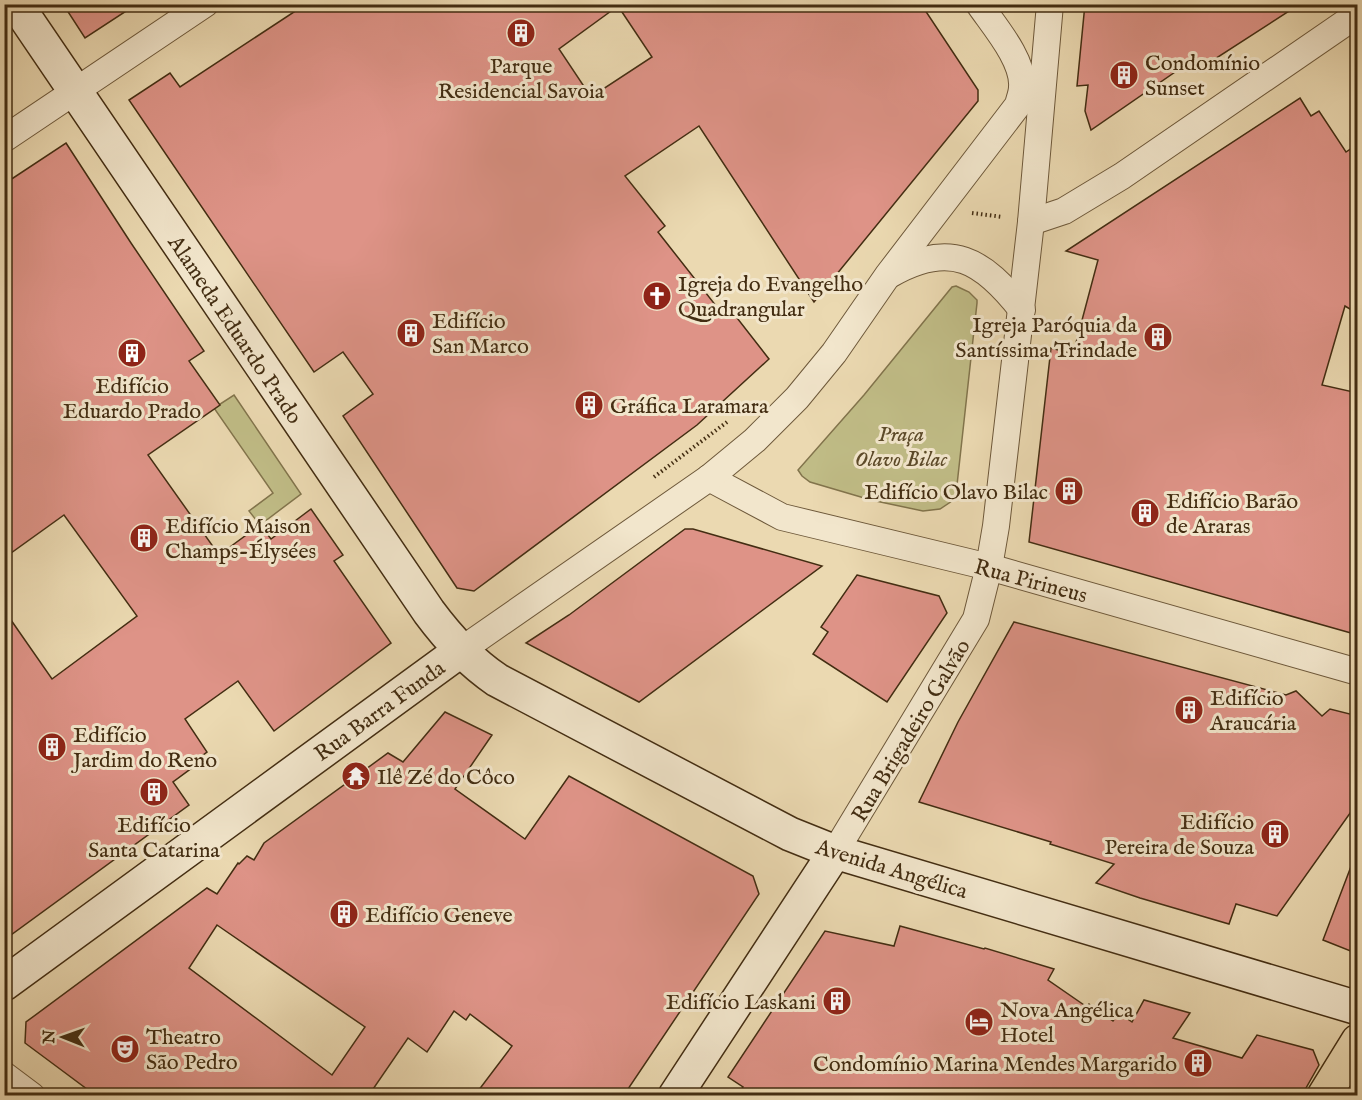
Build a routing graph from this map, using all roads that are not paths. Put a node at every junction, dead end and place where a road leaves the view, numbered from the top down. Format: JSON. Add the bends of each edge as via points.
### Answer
{"nodes":[{"id":1,"x":16,"y":4,"type":"edge"},
{"id":2,"x":205,"y":4,"type":"edge"},
{"id":3,"x":979,"y":4,"type":"edge"},
{"id":4,"x":1358,"y":15,"type":"edge"},
{"id":5,"x":1048,"y":16,"type":"edge"},
{"id":6,"x":1005,"y":41,"type":"junction"},
{"id":7,"x":74,"y":92,"type":"junction"},
{"id":8,"x":4,"y":139,"type":"edge"},
{"id":9,"x":1031,"y":222,"type":"junction"},
{"id":10,"x":888,"y":275,"type":"junction"},
{"id":11,"x":1022,"y":310,"type":"junction"},
{"id":12,"x":709,"y":478,"type":"junction"},
{"id":13,"x":989,"y":567,"type":"junction"},
{"id":14,"x":460,"y":651,"type":"junction"},
{"id":15,"x":1358,"y":672,"type":"edge"},
{"id":16,"x":835,"y":852,"type":"junction"},
{"id":17,"x":4,"y":984,"type":"edge"},
{"id":18,"x":1358,"y":1008,"type":"edge"},
{"id":19,"x":1358,"y":1041,"type":"edge"},
{"id":20,"x":4,"y":1075,"type":"edge"},
{"id":21,"x":32,"y":1095,"type":"edge"},
{"id":22,"x":675,"y":1095,"type":"edge"},
{"id":23,"x":1324,"y":1095,"type":"edge"}],
"edges":[{"from":1,"to":7,"type":"main road","name":"Alameda Eduardo Prado"},
{"from":2,"to":7,"type":"street"},
{"from":3,"to":6,"type":"street"},
{"from":4,"to":9,"type":"street","via":[[1122,176],[1064,211]]},
{"from":5,"to":6,"type":"street","via":[[1032,49],[1021,50]]},
{"from":5,"to":9,"type":"street"},
{"from":6,"to":10,"type":"street","via":[[1020,70],[1018,105]]},
{"from":7,"to":8,"type":"street"},
{"from":7,"to":14,"type":"main road","name":"Alameda Eduardo Prado","via":[[429,612]]},
{"from":9,"to":11,"type":"street"},
{"from":10,"to":11,"type":"street","via":[[928,258],[967,260],[1004,287]]},
{"from":10,"to":12,"type":"street","name":"Rua Barra Funda","via":[[797,398]]},
{"from":11,"to":13,"type":"street"},
{"from":12,"to":13,"type":"street","name":"Rua Pirineus","via":[[782,517]]},
{"from":12,"to":14,"type":"street","name":"Rua Barra Funda"},
{"from":13,"to":15,"type":"street","name":"Rua Pirineus"},
{"from":13,"to":16,"type":"street","name":"Rua Brigadeiro Galvão","via":[[976,619]]},
{"from":14,"to":16,"type":"main road","name":"Avenida Angélica","via":[[497,680],[790,834]]},
{"from":14,"to":17,"type":"main road","name":"Rua Barra Funda"},
{"from":16,"to":18,"type":"main road","name":"Avenida Angélica"},
{"from":16,"to":22,"type":"main road","name":"Rua Brigadeiro Galvão"},
{"from":19,"to":23,"type":"main road"},
{"from":20,"to":21,"type":"street"}]}
